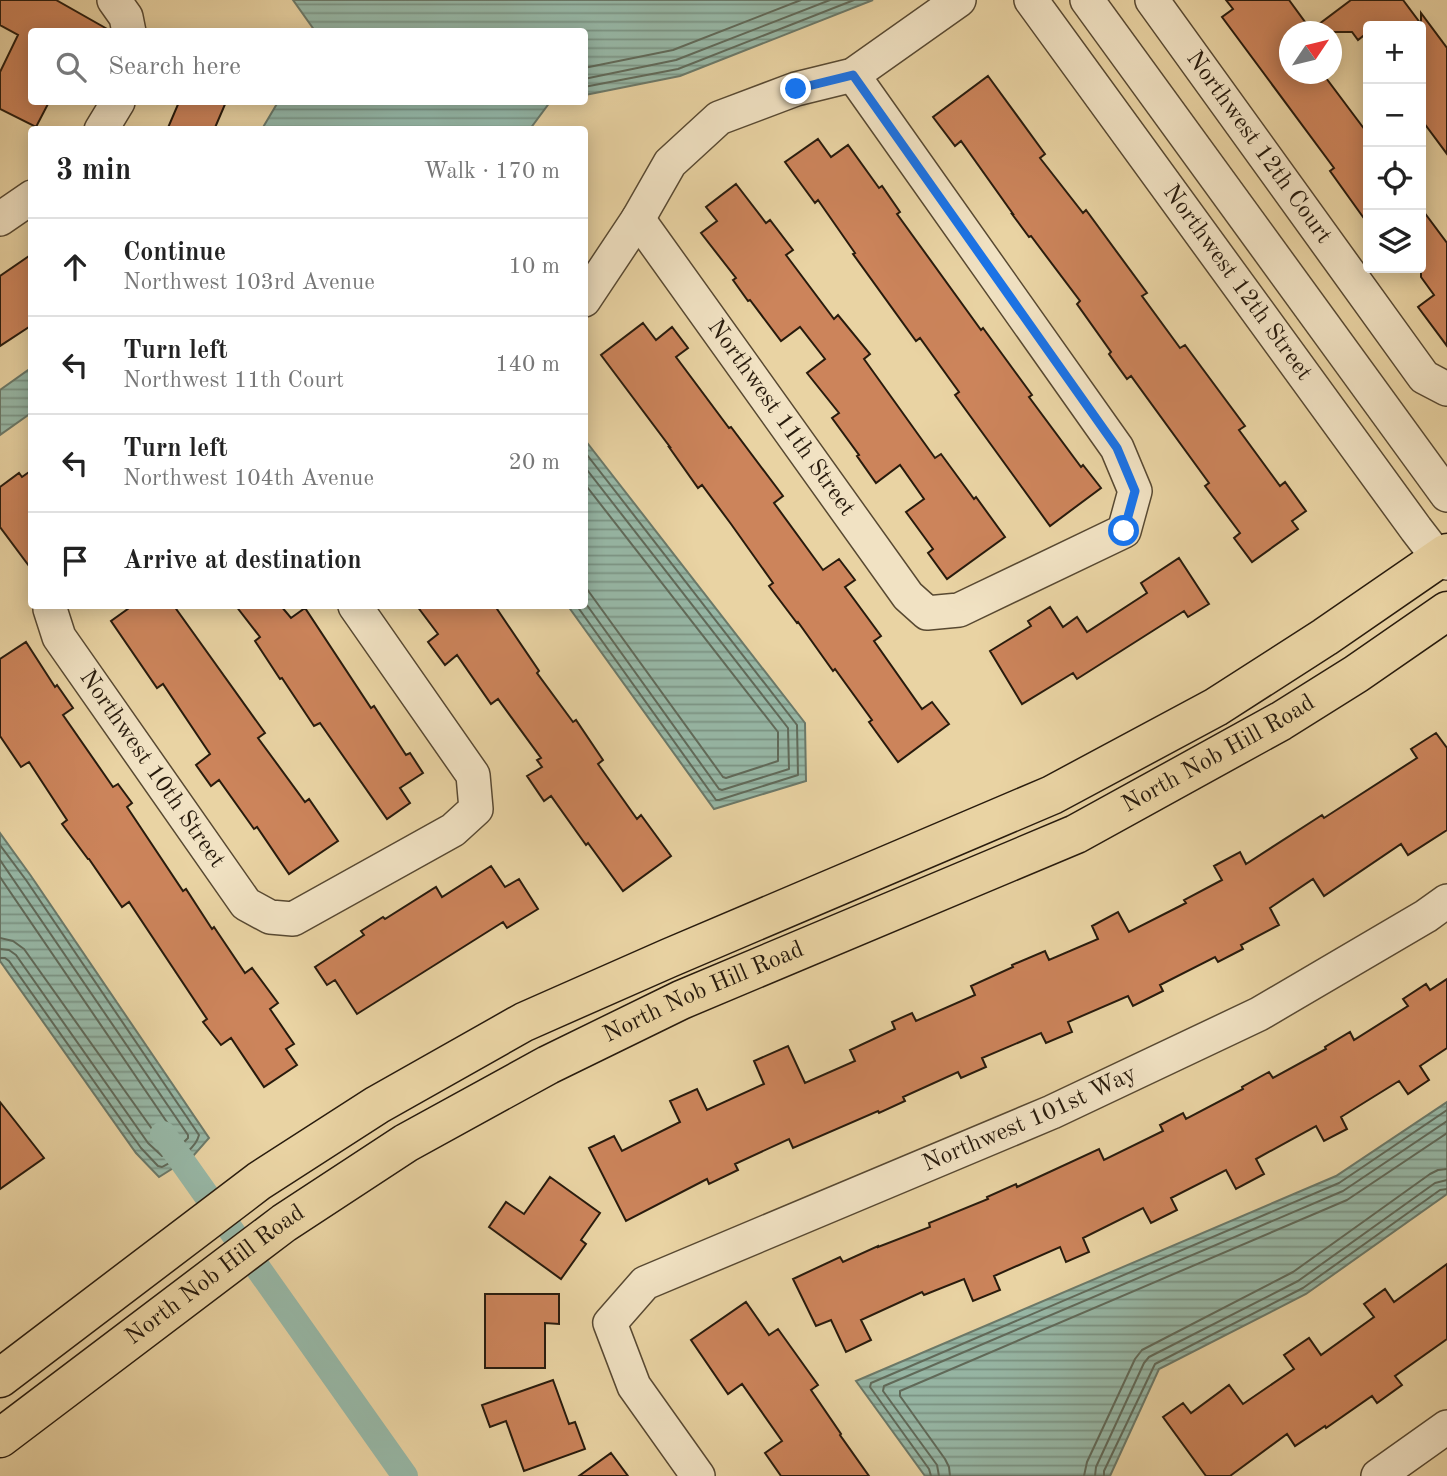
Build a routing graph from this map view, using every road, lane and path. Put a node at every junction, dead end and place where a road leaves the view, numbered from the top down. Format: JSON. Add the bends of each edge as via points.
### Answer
{"nodes":[{"id":1,"x":114,"y":0,"type":"edge"},
{"id":2,"x":959,"y":0,"type":"edge"},
{"id":3,"x":1031,"y":0,"type":"edge"},
{"id":4,"x":1087,"y":0,"type":"edge"},
{"id":5,"x":1152,"y":0,"type":"edge"},
{"id":6,"x":128,"y":28,"type":"edge"},
{"id":7,"x":853,"y":75,"type":"junction"},
{"id":8,"x":116,"y":105,"type":"edge"},
{"id":9,"x":103,"y":126,"type":"edge"},
{"id":10,"x":28,"y":200,"type":"edge"},
{"id":11,"x":0,"y":219,"type":"edge"},
{"id":12,"x":638,"y":219,"type":"junction"},
{"id":13,"x":588,"y":294,"type":"edge"},
{"id":14,"x":1447,"y":389,"type":"edge"},
{"id":15,"x":1447,"y":495,"type":"edge"},
{"id":16,"x":1444,"y":558,"type":"edge"},
{"id":17,"x":52,"y":609,"type":"edge"},
{"id":18,"x":357,"y":609,"type":"edge"},
{"id":19,"x":1447,"y":611,"type":"edge"},
{"id":20,"x":1447,"y":901,"type":"edge"},
{"id":21,"x":0,"y":1378,"type":"edge"},
{"id":22,"x":1447,"y":1427,"type":"edge"},
{"id":23,"x":0,"y":1438,"type":"edge"},
{"id":24,"x":698,"y":1476,"type":"edge"},
{"id":25,"x":1378,"y":1476,"type":"edge"}],
"edges":[{"from":1,"to":6,"type":"street"},
{"from":2,"to":7,"type":"street"},
{"from":3,"to":16,"type":"street","name":"Northwest 12th Street","via":[[1267,325]]},
{"from":4,"to":15,"type":"street","name":"Northwest 12th Street"},
{"from":5,"to":14,"type":"street","name":"Northwest 12th Court","via":[[1424,377]]},
{"from":7,"to":12,"type":"street","via":[[796,89],[719,118],[670,163]]},
{"from":7,"to":12,"type":"street","name":"Northwest 11th Street","via":[[1117,448],[1135,491],[1124,531],[959,610],[927,613],[908,596]]},
{"from":8,"to":9,"type":"street"},
{"from":10,"to":11,"type":"street"},
{"from":12,"to":13,"type":"street"},
{"from":16,"to":21,"type":"main road","name":"North Nob Hill Road","via":[[1216,707],[1064,789],[524,1023],[377,1105],[259,1181]]},
{"from":17,"to":18,"type":"street","name":"Northwest 10th Street","via":[[59,637],[246,904],[270,917],[293,919],[453,830],[476,808],[473,775]]},
{"from":19,"to":23,"type":"main road","name":"North Nob Hill Road","via":[[1281,720],[1076,834],[681,1000],[548,1065],[406,1143],[284,1223]]},
{"from":20,"to":24,"type":"street","name":"Northwest 101st Way","via":[[1259,1014],[1052,1112],[645,1283],[610,1323],[635,1386]]},
{"from":22,"to":25,"type":"street"}]}
